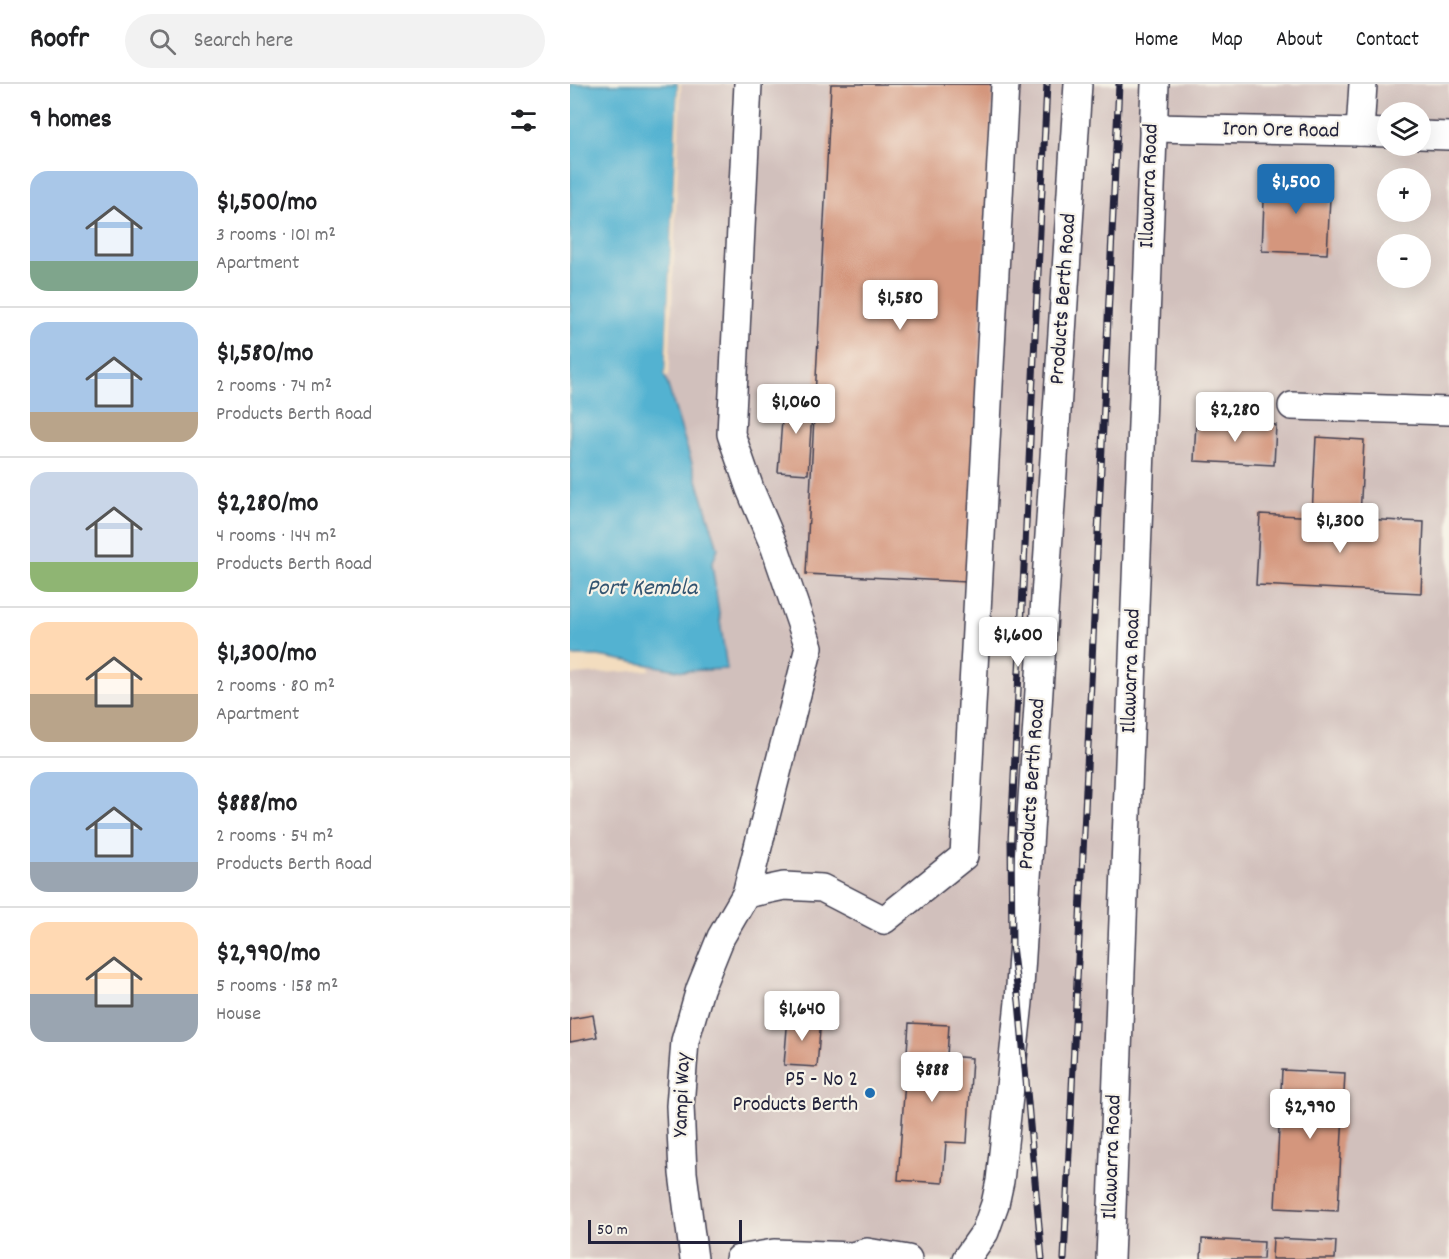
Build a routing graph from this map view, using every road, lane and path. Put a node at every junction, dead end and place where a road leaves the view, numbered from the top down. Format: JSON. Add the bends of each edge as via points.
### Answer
{"nodes":[{"id":1,"x":748,"y":84,"type":"edge"},
{"id":2,"x":1005,"y":84,"type":"edge"},
{"id":3,"x":1078,"y":84,"type":"edge"},
{"id":4,"x":1155,"y":84,"type":"edge"},
{"id":5,"x":1363,"y":84,"type":"edge"},
{"id":6,"x":1153,"y":128,"type":"junction"},
{"id":7,"x":1360,"y":132,"type":"junction"},
{"id":8,"x":1377,"y":133,"type":"edge"},
{"id":9,"x":1431,"y":135,"type":"edge"},
{"id":10,"x":1449,"y":136,"type":"edge"},
{"id":11,"x":1292,"y":406,"type":"dead end"},
{"id":12,"x":1449,"y":411,"type":"edge"},
{"id":13,"x":746,"y":894,"type":"junction"},
{"id":14,"x":854,"y":1258,"type":"edge"},
{"id":15,"x":694,"y":1259,"type":"edge"},
{"id":16,"x":739,"y":1259,"type":"edge"},
{"id":17,"x":908,"y":1259,"type":"edge"},
{"id":18,"x":966,"y":1259,"type":"edge"},
{"id":19,"x":1110,"y":1259,"type":"edge"}],
"edges":[{"from":1,"to":13,"type":"street","via":[[731,434],[809,647]]},
{"from":2,"to":13,"type":"street","via":[[964,856],[884,920],[822,888],[783,886]]},
{"from":3,"to":18,"type":"street","name":"Products Berth Road","via":[[1019,1002],[1000,1181],[985,1232]]},
{"from":4,"to":6,"type":"street","name":"Illawarra Road"},
{"from":5,"to":7,"type":"street","name":"Iron Ore Road"},
{"from":6,"to":7,"type":"street","name":"Iron Ore Road"},
{"from":6,"to":19,"type":"street","name":"Illawarra Road"},
{"from":7,"to":8,"type":"street"},
{"from":9,"to":10,"type":"street"},
{"from":11,"to":12,"type":"street"},
{"from":13,"to":15,"type":"street","name":"Yampi Way","via":[[721,937],[685,1041],[680,1117]]},
{"from":14,"to":16,"type":"street","via":[[774,1253]]},
{"from":14,"to":17,"type":"street","via":[[867,1252]]}]}
